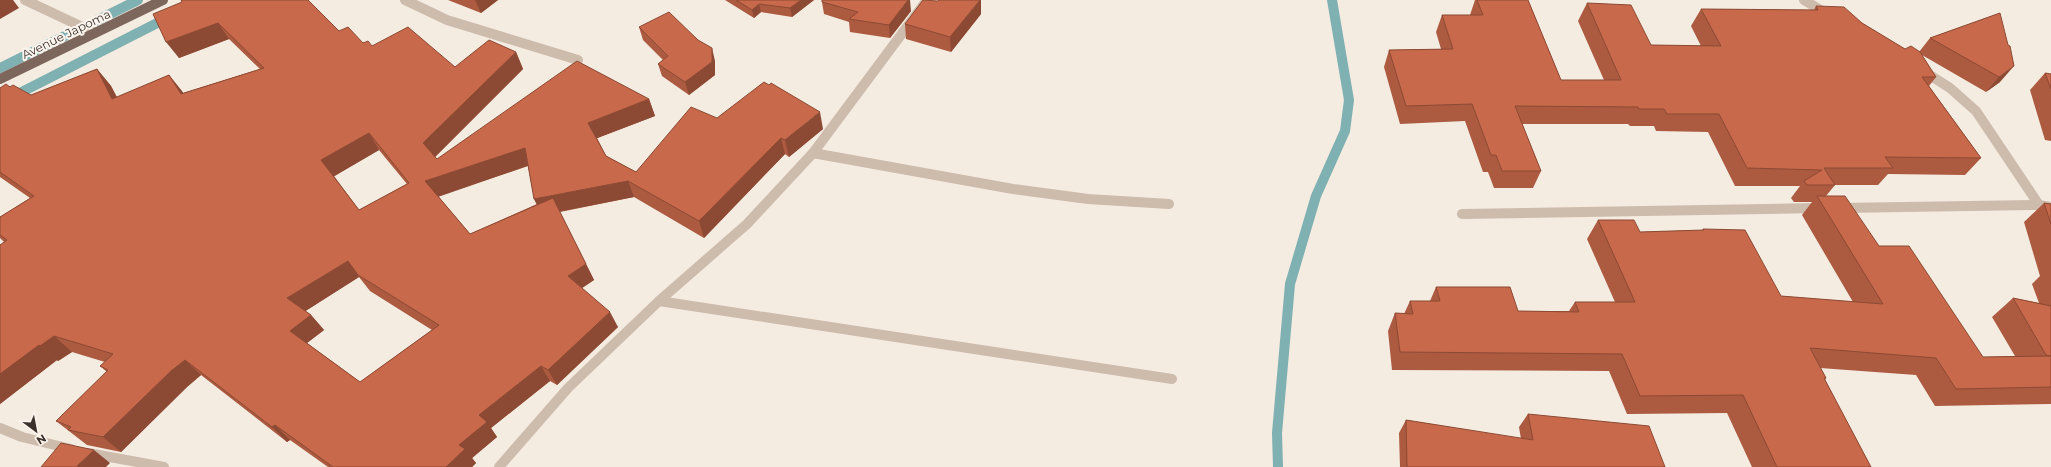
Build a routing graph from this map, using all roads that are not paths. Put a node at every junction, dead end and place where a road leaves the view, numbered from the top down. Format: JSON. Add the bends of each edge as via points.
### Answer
{"nodes":[{"id":1,"x":25,"y":0,"type":"edge"},
{"id":2,"x":163,"y":0,"type":"edge"},
{"id":3,"x":405,"y":0,"type":"edge"},
{"id":4,"x":927,"y":0,"type":"edge"},
{"id":5,"x":1804,"y":0,"type":"edge"},
{"id":6,"x":1837,"y":20,"type":"edge"},
{"id":7,"x":95,"y":33,"type":"junction"},
{"id":8,"x":578,"y":60,"type":"edge"},
{"id":9,"x":1917,"y":66,"type":"edge"},
{"id":10,"x":0,"y":79,"type":"edge"},
{"id":11,"x":813,"y":153,"type":"junction"},
{"id":12,"x":1169,"y":204,"type":"dead end"},
{"id":13,"x":2039,"y":205,"type":"junction"},
{"id":14,"x":2051,"y":207,"type":"edge"},
{"id":15,"x":1462,"y":214,"type":"dead end"},
{"id":16,"x":659,"y":301,"type":"junction"},
{"id":17,"x":1172,"y":379,"type":"dead end"},
{"id":18,"x":0,"y":428,"type":"edge"},
{"id":19,"x":164,"y":467,"type":"edge"},
{"id":20,"x":499,"y":467,"type":"edge"}],
"edges":[{"from":1,"to":7,"type":"street"},
{"from":2,"to":7,"type":"main road","name":"Avenue Japoma"},
{"from":3,"to":8,"type":"street","via":[[447,20]]},
{"from":4,"to":11,"type":"street"},
{"from":5,"to":6,"type":"street"},
{"from":7,"to":10,"type":"main road","name":"Avenue Japoma"},
{"from":9,"to":13,"type":"street","via":[[1950,88],[1976,111]]},
{"from":11,"to":12,"type":"street","via":[[1013,189],[1088,199]]},
{"from":11,"to":16,"type":"street","via":[[747,224]]},
{"from":13,"to":14,"type":"street"},
{"from":13,"to":15,"type":"street"},
{"from":16,"to":17,"type":"street"},
{"from":16,"to":20,"type":"street","via":[[568,388]]},
{"from":18,"to":19,"type":"street","via":[[56,446]]}]}
